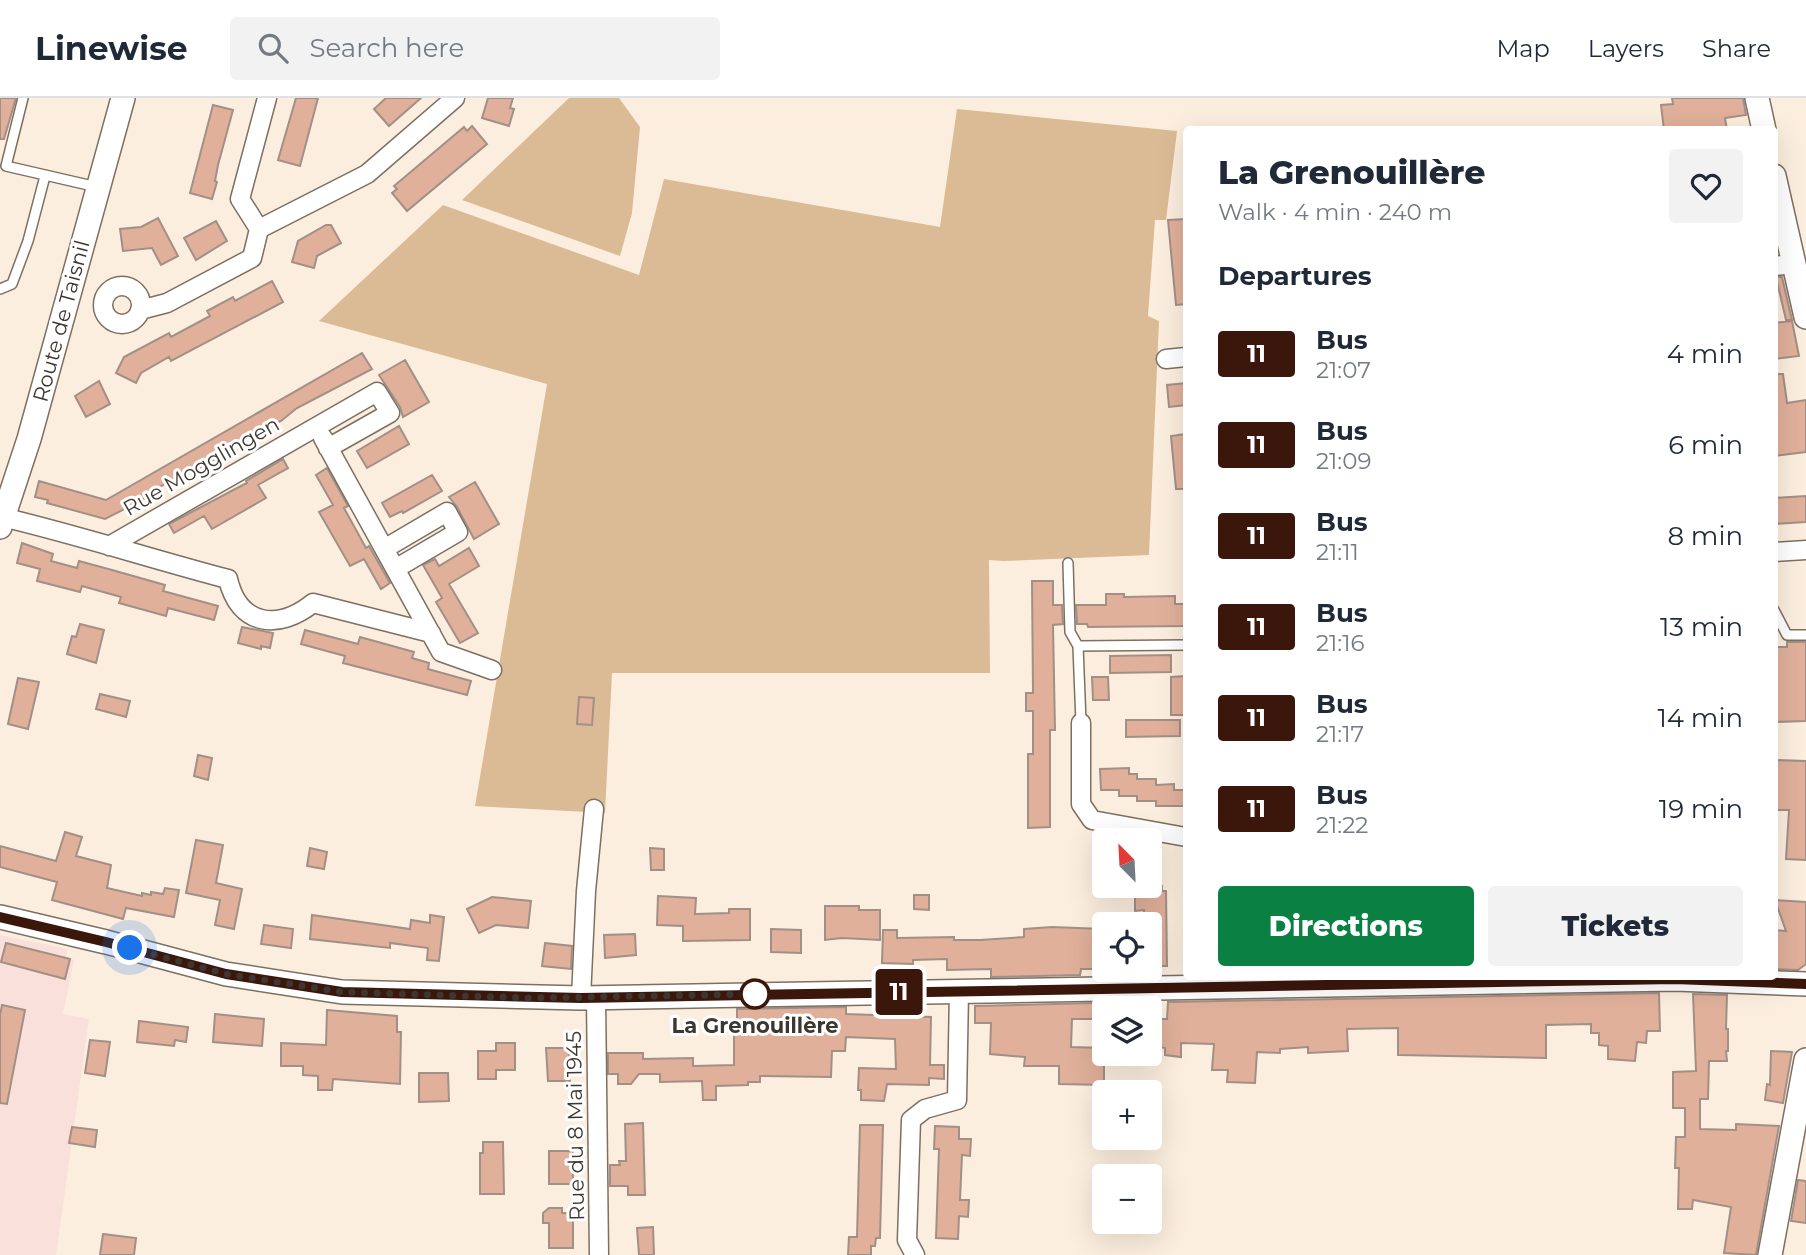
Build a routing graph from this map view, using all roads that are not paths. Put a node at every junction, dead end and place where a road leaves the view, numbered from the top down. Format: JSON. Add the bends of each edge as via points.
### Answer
{"nodes":[{"id":1,"x":23,"y":98,"type":"edge"},
{"id":2,"x":267,"y":98,"type":"edge"},
{"id":3,"x":455,"y":98,"type":"edge"},
{"id":4,"x":1758,"y":98,"type":"edge"},
{"id":5,"x":120,"y":106,"type":"edge"},
{"id":6,"x":1763,"y":126,"type":"edge"},
{"id":7,"x":45,"y":176,"type":"junction"},
{"id":8,"x":97,"y":187,"type":"junction"},
{"id":9,"x":1778,"y":212,"type":"edge"},
{"id":10,"x":259,"y":229,"type":"junction"},
{"id":11,"x":1784,"y":265,"type":"edge"},
{"id":12,"x":0,"y":289,"type":"edge"},
{"id":13,"x":140,"y":310,"type":"dead end"},
{"id":14,"x":1806,"y":317,"type":"edge"},
{"id":15,"x":1183,"y":357,"type":"edge"},
{"id":16,"x":1166,"y":359,"type":"dead end"},
{"id":17,"x":316,"y":426,"type":"junction"},
{"id":18,"x":328,"y":448,"type":"junction"},
{"id":19,"x":1,"y":522,"type":"edge"},
{"id":20,"x":109,"y":546,"type":"junction"},
{"id":21,"x":384,"y":549,"type":"junction"},
{"id":22,"x":1806,"y":550,"type":"edge"},
{"id":23,"x":1778,"y":552,"type":"edge"},
{"id":24,"x":1068,"y":563,"type":"dead end"},
{"id":25,"x":395,"y":569,"type":"junction"},
{"id":26,"x":1778,"y":618,"type":"edge"},
{"id":27,"x":430,"y":633,"type":"junction"},
{"id":28,"x":1806,"y":635,"type":"edge"},
{"id":29,"x":1183,"y":645,"type":"edge"},
{"id":30,"x":1078,"y":646,"type":"junction"},
{"id":31,"x":492,"y":670,"type":"dead end"},
{"id":32,"x":1081,"y":723,"type":"joint"},
{"id":33,"x":594,"y":809,"type":"dead end"},
{"id":34,"x":1183,"y":836,"type":"edge"},
{"id":35,"x":0,"y":917,"type":"edge"},
{"id":36,"x":1514,"y":980,"type":"edge"},
{"id":37,"x":1701,"y":980,"type":"edge"},
{"id":38,"x":1193,"y":982,"type":"edge"},
{"id":39,"x":1806,"y":984,"type":"edge"},
{"id":40,"x":959,"y":991,"type":"junction"},
{"id":41,"x":588,"y":997,"type":"junction"},
{"id":42,"x":1806,"y":1060,"type":"edge"},
{"id":43,"x":599,"y":1255,"type":"edge"},
{"id":44,"x":915,"y":1255,"type":"edge"},
{"id":45,"x":1770,"y":1255,"type":"edge"}],
"edges":[{"from":1,"to":7,"type":"lane","via":[[6,166]]},
{"from":2,"to":10,"type":"street","via":[[240,198]]},
{"from":3,"to":10,"type":"street","via":[[367,174]]},
{"from":4,"to":6,"type":"street"},
{"from":5,"to":8,"type":"street","name":"Route de Taisnil"},
{"from":7,"to":8,"type":"lane"},
{"from":7,"to":12,"type":"lane","via":[[12,284]]},
{"from":8,"to":19,"type":"street","name":"Route de Taisnil","via":[[29,439]]},
{"from":9,"to":11,"type":"street"},
{"from":10,"to":13,"type":"street","via":[[252,258],[167,303]]},
{"from":11,"to":14,"type":"street"},
{"from":15,"to":16,"type":"street"},
{"from":17,"to":18,"type":"street"},
{"from":17,"to":18,"type":"street","name":"Rue Mogglingen","via":[[377,391],[390,413]]},
{"from":17,"to":20,"type":"street","name":"Rue Mogglingen"},
{"from":18,"to":21,"type":"street"},
{"from":19,"to":20,"type":"street","name":"Rue Mogglingen"},
{"from":20,"to":27,"type":"street","name":"Rue Mogglingen","via":[[228,579],[239,606],[267,621],[284,619],[313,603]]},
{"from":21,"to":25,"type":"street"},
{"from":21,"to":25,"type":"street","via":[[447,512],[458,532]]},
{"from":22,"to":23,"type":"street"},
{"from":24,"to":30,"type":"lane","via":[[1070,632]]},
{"from":25,"to":27,"type":"street"},
{"from":26,"to":28,"type":"lane","via":[[1787,635]]},
{"from":27,"to":31,"type":"street","via":[[441,652]]},
{"from":29,"to":30,"type":"lane"},
{"from":30,"to":32,"type":"lane"},
{"from":32,"to":34,"type":"street","via":[[1081,804],[1092,820]]},
{"from":33,"to":41,"type":"street","name":"Rue du 8 Mai 1945","via":[[586,891]]},
{"from":35,"to":41,"type":"street","via":[[226,974],[342,992]]},
{"from":36,"to":38,"type":"street"},
{"from":37,"to":39,"type":"street"},
{"from":38,"to":40,"type":"street"},
{"from":40,"to":41,"type":"street"},
{"from":40,"to":44,"type":"street","via":[[957,1100],[925,1109],[911,1120],[907,1240]]},
{"from":41,"to":43,"type":"street","name":"Rue du 8 Mai 1945"},
{"from":42,"to":45,"type":"street"}]}
